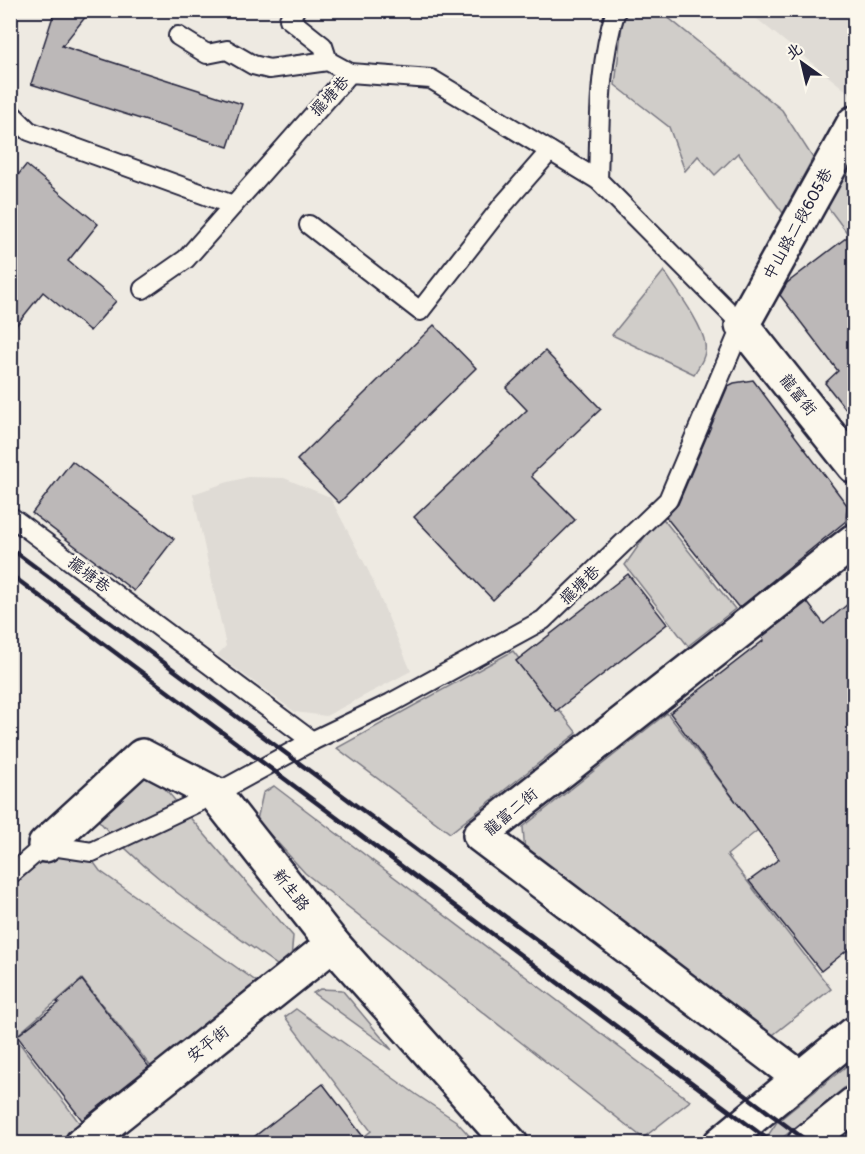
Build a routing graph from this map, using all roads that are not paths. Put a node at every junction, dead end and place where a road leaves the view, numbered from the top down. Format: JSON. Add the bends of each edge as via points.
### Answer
{"nodes":[{"id":1,"x":295,"y":10,"type":"edge"},
{"id":2,"x":615,"y":10,"type":"edge"},
{"id":3,"x":178,"y":36,"type":"dead end"},
{"id":4,"x":328,"y":61,"type":"junction"},
{"id":5,"x":350,"y":73,"type":"junction"},
{"id":6,"x":10,"y":112,"type":"edge"},
{"id":7,"x":855,"y":123,"type":"edge"},
{"id":8,"x":550,"y":151,"type":"junction"},
{"id":9,"x":598,"y":180,"type":"junction"},
{"id":10,"x":233,"y":205,"type":"junction"},
{"id":11,"x":309,"y":225,"type":"dead end"},
{"id":12,"x":143,"y":290,"type":"dead end"},
{"id":13,"x":742,"y":325,"type":"junction"},
{"id":14,"x":855,"y":466,"type":"edge"},
{"id":15,"x":10,"y":516,"type":"edge"},
{"id":16,"x":855,"y":541,"type":"edge"},
{"id":17,"x":312,"y":741,"type":"junction"},
{"id":18,"x":215,"y":794,"type":"junction"},
{"id":19,"x":45,"y":845,"type":"junction"},
{"id":20,"x":10,"y":875,"type":"edge"},
{"id":21,"x":333,"y":944,"type":"junction"},
{"id":22,"x":855,"y":1034,"type":"edge"},
{"id":23,"x":800,"y":1078,"type":"junction"},
{"id":24,"x":852,"y":1110,"type":"edge"},
{"id":25,"x":82,"y":1143,"type":"edge"},
{"id":26,"x":512,"y":1143,"type":"edge"},
{"id":27,"x":720,"y":1143,"type":"edge"},
{"id":28,"x":804,"y":1143,"type":"edge"}],
"edges":[{"from":1,"to":4,"type":"lane","via":[[289,19],[323,46]]},
{"from":2,"to":9,"type":"lane","via":[[601,86]]},
{"from":3,"to":4,"type":"lane","via":[[207,54],[227,50],[269,69]]},
{"from":4,"to":5,"type":"lane"},
{"from":5,"to":8,"type":"lane","name":"擺塘巷","via":[[431,79]]},
{"from":5,"to":10,"type":"lane","name":"擺塘巷"},
{"from":6,"to":10,"type":"lane","via":[[29,131]]},
{"from":7,"to":13,"type":"street","name":"中山路二段605巷"},
{"from":8,"to":9,"type":"lane","name":"擺塘巷"},
{"from":8,"to":11,"type":"lane","via":[[420,311]]},
{"from":9,"to":13,"type":"lane","name":"擺塘巷"},
{"from":10,"to":12,"type":"lane","name":"擺塘巷","via":[[186,259]]},
{"from":13,"to":14,"type":"street","name":"龍富街"},
{"from":13,"to":17,"type":"lane","name":"擺塘巷","via":[[668,500],[543,620]]},
{"from":15,"to":17,"type":"lane","name":"擺塘巷"},
{"from":16,"to":23,"type":"street","name":"龍富二街","via":[[480,835]]},
{"from":17,"to":18,"type":"lane","name":"擺塘巷"},
{"from":18,"to":19,"type":"lane","name":"擺塘巷","via":[[92,852]]},
{"from":18,"to":19,"type":"street","name":"新生路","via":[[142,756]]},
{"from":18,"to":21,"type":"street","name":"新生路"},
{"from":19,"to":20,"type":"lane"},
{"from":21,"to":25,"type":"street","name":"安平街"},
{"from":21,"to":26,"type":"street","name":"新生路"},
{"from":22,"to":23,"type":"street"},
{"from":23,"to":27,"type":"street"},
{"from":24,"to":28,"type":"street"}]}
